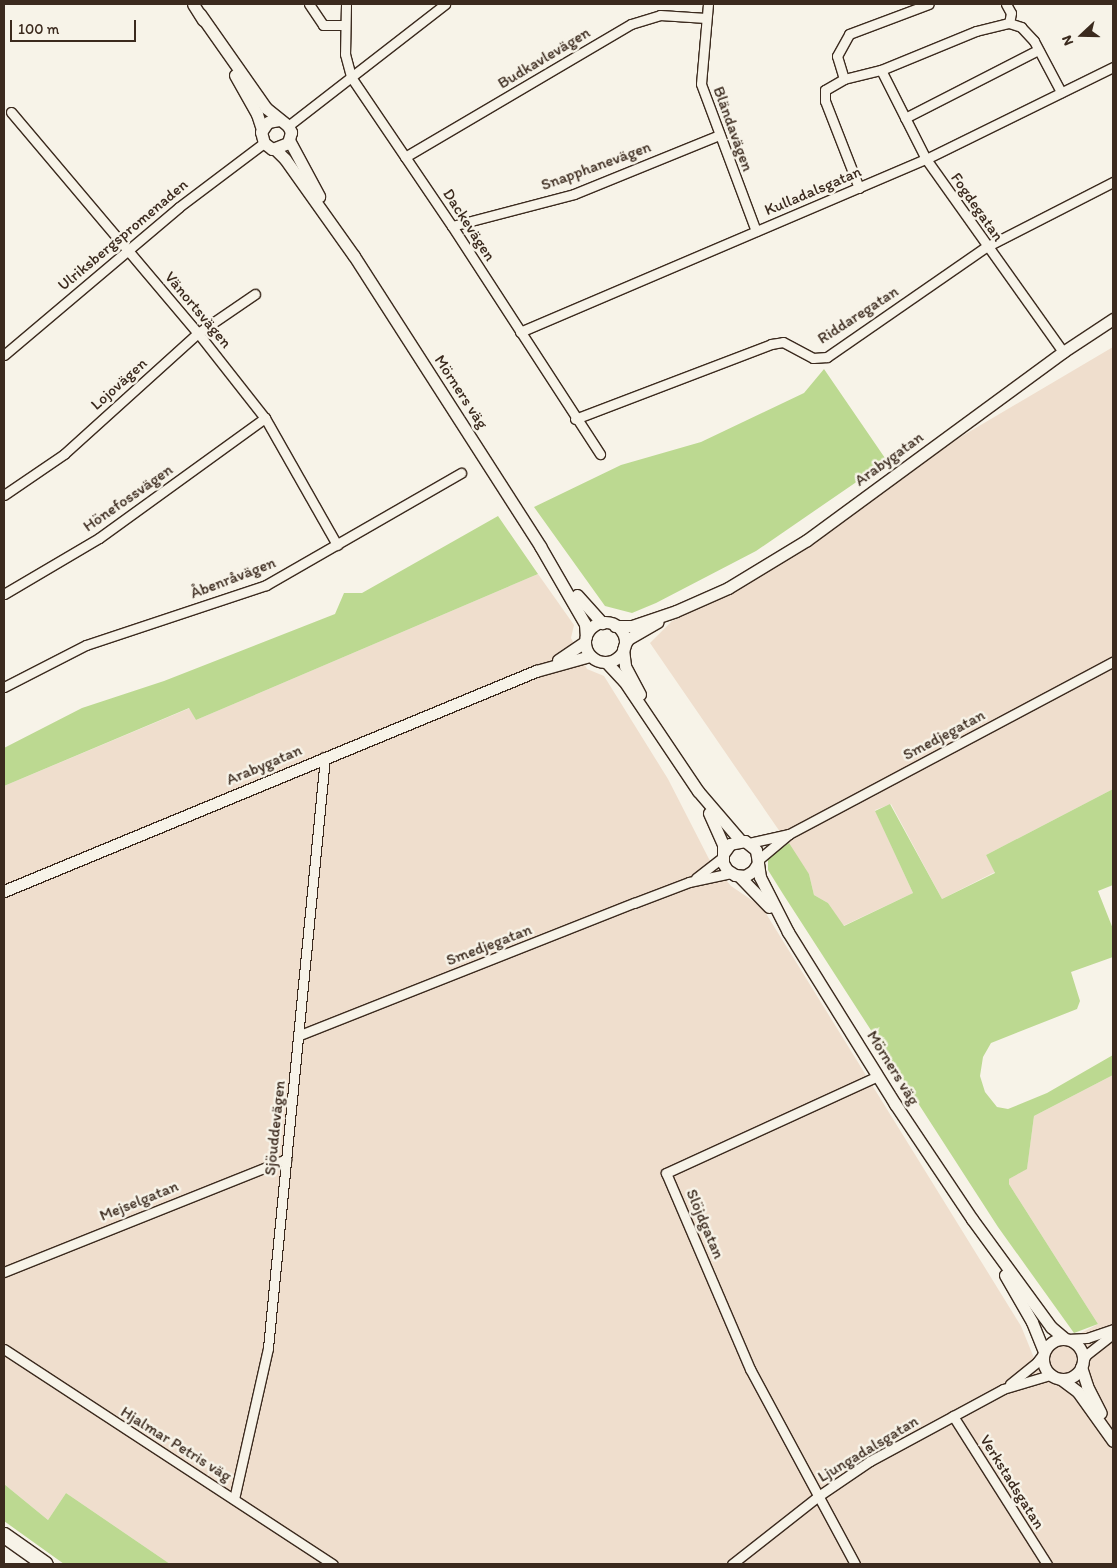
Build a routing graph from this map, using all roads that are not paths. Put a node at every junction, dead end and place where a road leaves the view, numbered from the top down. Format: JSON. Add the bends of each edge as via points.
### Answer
{"nodes":[{"id":1,"x":193,"y":4,"type":"edge"},
{"id":2,"x":309,"y":4,"type":"edge"},
{"id":3,"x":346,"y":4,"type":"edge"},
{"id":4,"x":445,"y":4,"type":"edge"},
{"id":5,"x":708,"y":4,"type":"edge"},
{"id":6,"x":929,"y":4,"type":"edge"},
{"id":7,"x":1006,"y":4,"type":"edge"},
{"id":8,"x":200,"y":14,"type":"junction"},
{"id":9,"x":706,"y":18,"type":"junction"},
{"id":10,"x":1008,"y":23,"type":"junction"},
{"id":11,"x":345,"y":25,"type":"junction"},
{"id":12,"x":1038,"y":50,"type":"junction"},
{"id":13,"x":1113,"y":67,"type":"edge"},
{"id":14,"x":881,"y":70,"type":"junction"},
{"id":15,"x":351,"y":77,"type":"junction"},
{"id":16,"x":844,"y":79,"type":"junction"},
{"id":17,"x":1061,"y":92,"type":"junction"},
{"id":18,"x":11,"y":112,"type":"dead end"},
{"id":19,"x":905,"y":118,"type":"junction"},
{"id":20,"x":283,"y":123,"type":"junction"},
{"id":21,"x":262,"y":129,"type":"junction"},
{"id":22,"x":719,"y":135,"type":"junction"},
{"id":23,"x":290,"y":140,"type":"junction"},
{"id":24,"x":264,"y":143,"type":"junction"},
{"id":25,"x":275,"y":149,"type":"junction"},
{"id":26,"x":405,"y":157,"type":"junction"},
{"id":27,"x":926,"y":160,"type":"junction"},
{"id":28,"x":1113,"y":182,"type":"edge"},
{"id":29,"x":859,"y":188,"type":"junction"},
{"id":30,"x":452,"y":226,"type":"junction"},
{"id":31,"x":756,"y":231,"type":"junction"},
{"id":32,"x":986,"y":246,"type":"junction"},
{"id":33,"x":127,"y":249,"type":"junction"},
{"id":34,"x":354,"y":256,"type":"junction"},
{"id":35,"x":254,"y":294,"type":"dead end"},
{"id":36,"x":1113,"y":319,"type":"edge"},
{"id":37,"x":520,"y":332,"type":"junction"},
{"id":38,"x":198,"y":333,"type":"junction"},
{"id":39,"x":1063,"y":352,"type":"junction"},
{"id":40,"x":4,"y":355,"type":"edge"},
{"id":41,"x":265,"y":418,"type":"junction"},
{"id":42,"x":575,"y":419,"type":"junction"},
{"id":43,"x":600,"y":454,"type":"dead end"},
{"id":44,"x":461,"y":473,"type":"dead end"},
{"id":45,"x":4,"y":495,"type":"edge"},
{"id":46,"x":337,"y":545,"type":"junction"},
{"id":47,"x":540,"y":546,"type":"junction"},
{"id":48,"x":4,"y":594,"type":"edge"},
{"id":49,"x":676,"y":611,"type":"junction"},
{"id":50,"x":602,"y":623,"type":"junction"},
{"id":51,"x":615,"y":626,"type":"junction"},
{"id":52,"x":585,"y":639,"type":"junction"},
{"id":53,"x":624,"y":648,"type":"junction"},
{"id":54,"x":590,"y":656,"type":"junction"},
{"id":55,"x":606,"y":662,"type":"junction"},
{"id":56,"x":1113,"y":662,"type":"edge"},
{"id":57,"x":536,"y":671,"type":"junction"},
{"id":58,"x":4,"y":687,"type":"edge"},
{"id":59,"x":666,"y":742,"type":"junction"},
{"id":60,"x":325,"y":757,"type":"junction"},
{"id":61,"x":698,"y":792,"type":"junction"},
{"id":62,"x":789,"y":834,"type":"junction"},
{"id":63,"x":745,"y":842,"type":"junction"},
{"id":64,"x":723,"y":856,"type":"junction"},
{"id":65,"x":758,"y":861,"type":"junction"},
{"id":66,"x":735,"y":875,"type":"junction"},
{"id":67,"x":689,"y":882,"type":"junction"},
{"id":68,"x":4,"y":891,"type":"edge"},
{"id":69,"x":788,"y":932,"type":"junction"},
{"id":70,"x":300,"y":1035,"type":"junction"},
{"id":71,"x":878,"y":1076,"type":"junction"},
{"id":72,"x":286,"y":1159,"type":"junction"},
{"id":73,"x":972,"y":1219,"type":"junction"},
{"id":74,"x":4,"y":1272,"type":"edge"},
{"id":75,"x":1113,"y":1329,"type":"edge"},
{"id":76,"x":1113,"y":1334,"type":"edge"},
{"id":77,"x":1065,"y":1339,"type":"junction"},
{"id":78,"x":4,"y":1349,"type":"edge"},
{"id":79,"x":1043,"y":1352,"type":"junction"},
{"id":80,"x":1082,"y":1365,"type":"junction"},
{"id":81,"x":1056,"y":1377,"type":"junction"},
{"id":82,"x":1004,"y":1389,"type":"junction"},
{"id":83,"x":953,"y":1416,"type":"junction"},
{"id":84,"x":1113,"y":1434,"type":"edge"},
{"id":85,"x":1113,"y":1441,"type":"edge"},
{"id":86,"x":817,"y":1497,"type":"junction"},
{"id":87,"x":234,"y":1499,"type":"junction"},
{"id":88,"x":4,"y":1535,"type":"edge"},
{"id":89,"x":4,"y":1546,"type":"edge"},
{"id":90,"x":30,"y":1564,"type":"edge"},
{"id":91,"x":45,"y":1564,"type":"edge"},
{"id":92,"x":333,"y":1564,"type":"edge"},
{"id":93,"x":732,"y":1564,"type":"edge"},
{"id":94,"x":855,"y":1564,"type":"edge"},
{"id":95,"x":1047,"y":1564,"type":"edge"}],
"edges":[{"from":1,"to":8,"type":"main road"},
{"from":2,"to":11,"type":"street","via":[[323,25]]},
{"from":3,"to":11,"type":"street","name":"Dackevägen"},
{"from":4,"to":15,"type":"street"},
{"from":5,"to":9,"type":"street","name":"Bländavägen"},
{"from":6,"to":16,"type":"street","via":[[849,34],[837,56]]},
{"from":7,"to":10,"type":"street","via":[[1011,13]]},
{"from":8,"to":20,"type":"main road","via":[[266,108]]},
{"from":8,"to":21,"type":"main road","via":[[258,114]]},
{"from":9,"to":22,"type":"street","name":"Bländavägen","via":[[701,84]]},
{"from":9,"to":26,"type":"street","name":"Budkavlevägen","via":[[660,14],[631,24]]},
{"from":10,"to":12,"type":"street","via":[[1020,27]]},
{"from":10,"to":14,"type":"street","via":[[976,31]]},
{"from":11,"to":15,"type":"street","name":"Dackevägen","via":[[345,54]]},
{"from":12,"to":17,"type":"street"},
{"from":12,"to":19,"type":"street"},
{"from":13,"to":17,"type":"street","name":"Kulladalsgatan"},
{"from":14,"to":16,"type":"street"},
{"from":14,"to":19,"type":"street","name":"Fogdegatan"},
{"from":15,"to":20,"type":"street"},
{"from":15,"to":26,"type":"street","name":"Dackevägen"},
{"from":16,"to":29,"type":"street","via":[[825,90],[825,101]]},
{"from":17,"to":27,"type":"street","name":"Kulladalsgatan"},
{"from":18,"to":33,"type":"street","name":"Vänortsvägen"},
{"from":19,"to":27,"type":"street","name":"Fogdegatan"},
{"from":20,"to":21,"type":"main road","via":[[268,122]]},
{"from":20,"to":23,"type":"main road"},
{"from":21,"to":24,"type":"main road"},
{"from":22,"to":30,"type":"street","name":"Snapphanevägen","via":[[574,194]]},
{"from":22,"to":31,"type":"street","name":"Bländavägen"},
{"from":23,"to":25,"type":"main road","via":[[284,147]]},
{"from":23,"to":34,"type":"main road","name":"Mörners väg"},
{"from":24,"to":25,"type":"main road"},
{"from":24,"to":33,"type":"street","name":"Ulriksbergspromenaden"},
{"from":25,"to":34,"type":"main road","name":"Mörners väg"},
{"from":26,"to":30,"type":"street","name":"Dackevägen"},
{"from":27,"to":29,"type":"street","name":"Kulladalsgatan"},
{"from":27,"to":32,"type":"street","name":"Fogdegatan"},
{"from":28,"to":32,"type":"street","name":"Riddaregatan"},
{"from":29,"to":31,"type":"street","name":"Kulladalsgatan"},
{"from":30,"to":37,"type":"street","name":"Dackevägen"},
{"from":31,"to":37,"type":"street","name":"Kulladalsgatan"},
{"from":32,"to":39,"type":"street","name":"Fogdegatan"},
{"from":32,"to":42,"type":"street","name":"Riddaregatan","via":[[827,357],[813,358],[784,342],[771,344]]},
{"from":33,"to":38,"type":"street","name":"Vänortsvägen"},
{"from":33,"to":40,"type":"street","name":"Ulriksbergspromenaden"},
{"from":34,"to":47,"type":"main road","name":"Mörners väg"},
{"from":35,"to":38,"type":"street","name":"Lojovägen"},
{"from":36,"to":39,"type":"main road","name":"Arabygatan"},
{"from":37,"to":42,"type":"street","name":"Dackevägen"},
{"from":38,"to":41,"type":"street","name":"Vänortsvägen"},
{"from":38,"to":45,"type":"street","name":"Lojovägen","via":[[64,454]]},
{"from":39,"to":49,"type":"main road","name":"Arabygatan","via":[[807,540],[728,588]]},
{"from":41,"to":46,"type":"street","name":"Vänortsvägen"},
{"from":41,"to":48,"type":"street","name":"Hönefossvägen","via":[[99,538]]},
{"from":42,"to":43,"type":"street","name":"Dackevägen"},
{"from":44,"to":46,"type":"street","name":"Åbenråvägen"},
{"from":46,"to":58,"type":"street","name":"Åbenråvägen","via":[[266,585],[86,645]]},
{"from":47,"to":50,"type":"main road","name":"Mörners väg","via":[[593,616]]},
{"from":47,"to":52,"type":"main road","name":"Mörners väg","via":[[583,619]]},
{"from":49,"to":51,"type":"main road","name":"Arabygatan","via":[[632,626]]},
{"from":49,"to":53,"type":"main road","name":"Arabygatan","via":[[633,636]]},
{"from":50,"to":51,"type":"main road"},
{"from":50,"to":52,"type":"main road","via":[[594,626]]},
{"from":51,"to":53,"type":"main road","via":[[623,635]]},
{"from":52,"to":54,"type":"main road"},
{"from":52,"to":57,"type":"main road","name":"Arabygatan"},
{"from":53,"to":55,"type":"main road","via":[[614,660]]},
{"from":53,"to":59,"type":"main road","via":[[625,666]]},
{"from":54,"to":55,"type":"main road"},
{"from":54,"to":57,"type":"main road","name":"Arabygatan"},
{"from":55,"to":59,"type":"main road","via":[[617,672]]},
{"from":56,"to":62,"type":"street","name":"Smedjegatan"},
{"from":57,"to":60,"type":"main road","name":"Arabygatan"},
{"from":59,"to":61,"type":"main road"},
{"from":60,"to":68,"type":"main road","name":"Arabygatan"},
{"from":60,"to":70,"type":"street","name":"Sjöuddevägen"},
{"from":61,"to":63,"type":"main road"},
{"from":61,"to":64,"type":"main road","via":[[720,836]]},
{"from":62,"to":63,"type":"street","name":"Smedjegatan"},
{"from":62,"to":65,"type":"street","name":"Smedjegatan"},
{"from":63,"to":64,"type":"main road","via":[[730,844]]},
{"from":63,"to":65,"type":"main road","via":[[756,850]]},
{"from":64,"to":66,"type":"main road"},
{"from":64,"to":67,"type":"street","name":"Smedjegatan"},
{"from":65,"to":66,"type":"main road","via":[[750,874]]},
{"from":65,"to":69,"type":"main road","name":"Mörners väg","via":[[760,877]]},
{"from":66,"to":67,"type":"street","name":"Smedjegatan"},
{"from":66,"to":69,"type":"main road","name":"Mörners väg","via":[[757,892]]},
{"from":67,"to":70,"type":"street","name":"Smedjegatan"},
{"from":69,"to":71,"type":"main road","name":"Mörners väg"},
{"from":70,"to":72,"type":"street","name":"Sjöuddevägen"},
{"from":71,"to":73,"type":"main road","name":"Mörners väg"},
{"from":71,"to":86,"type":"street","name":"Slöjdgatan","via":[[666,1172],[750,1369]]},
{"from":72,"to":74,"type":"street","name":"Mejselgatan"},
{"from":72,"to":87,"type":"street","name":"Sjöuddevägen","via":[[268,1348]]},
{"from":73,"to":77,"type":"main road","name":"Mörners väg","via":[[1051,1327]]},
{"from":73,"to":79,"type":"main road","name":"Mörners väg","via":[[1032,1322]]},
{"from":75,"to":77,"type":"street","via":[[1087,1338]]},
{"from":76,"to":80,"type":"street","via":[[1093,1348]]},
{"from":77,"to":79,"type":"main road","via":[[1051,1342]]},
{"from":77,"to":80,"type":"main road","via":[[1080,1349]]},
{"from":78,"to":87,"type":"street","name":"Hjalmar Petris väg"},
{"from":79,"to":81,"type":"main road","via":[[1045,1369]]},
{"from":79,"to":82,"type":"street","name":"Ljungadalsgatan","via":[[1037,1362]]},
{"from":80,"to":81,"type":"main road","via":[[1073,1376]]},
{"from":80,"to":84,"type":"main road","via":[[1086,1386]]},
{"from":81,"to":82,"type":"street","name":"Ljungadalsgatan"},
{"from":81,"to":85,"type":"main road","via":[[1078,1392]]},
{"from":82,"to":83,"type":"street","name":"Ljungadalsgatan"},
{"from":83,"to":86,"type":"street","name":"Ljungadalsgatan","via":[[870,1461]]},
{"from":83,"to":95,"type":"street","name":"Verkstadsgatan"},
{"from":86,"to":93,"type":"street","name":"Ljungadalsgatan"},
{"from":86,"to":94,"type":"street"},
{"from":87,"to":92,"type":"street","name":"Hjalmar Petris väg"},
{"from":88,"to":91,"type":"highway"},
{"from":89,"to":90,"type":"highway"}]}
